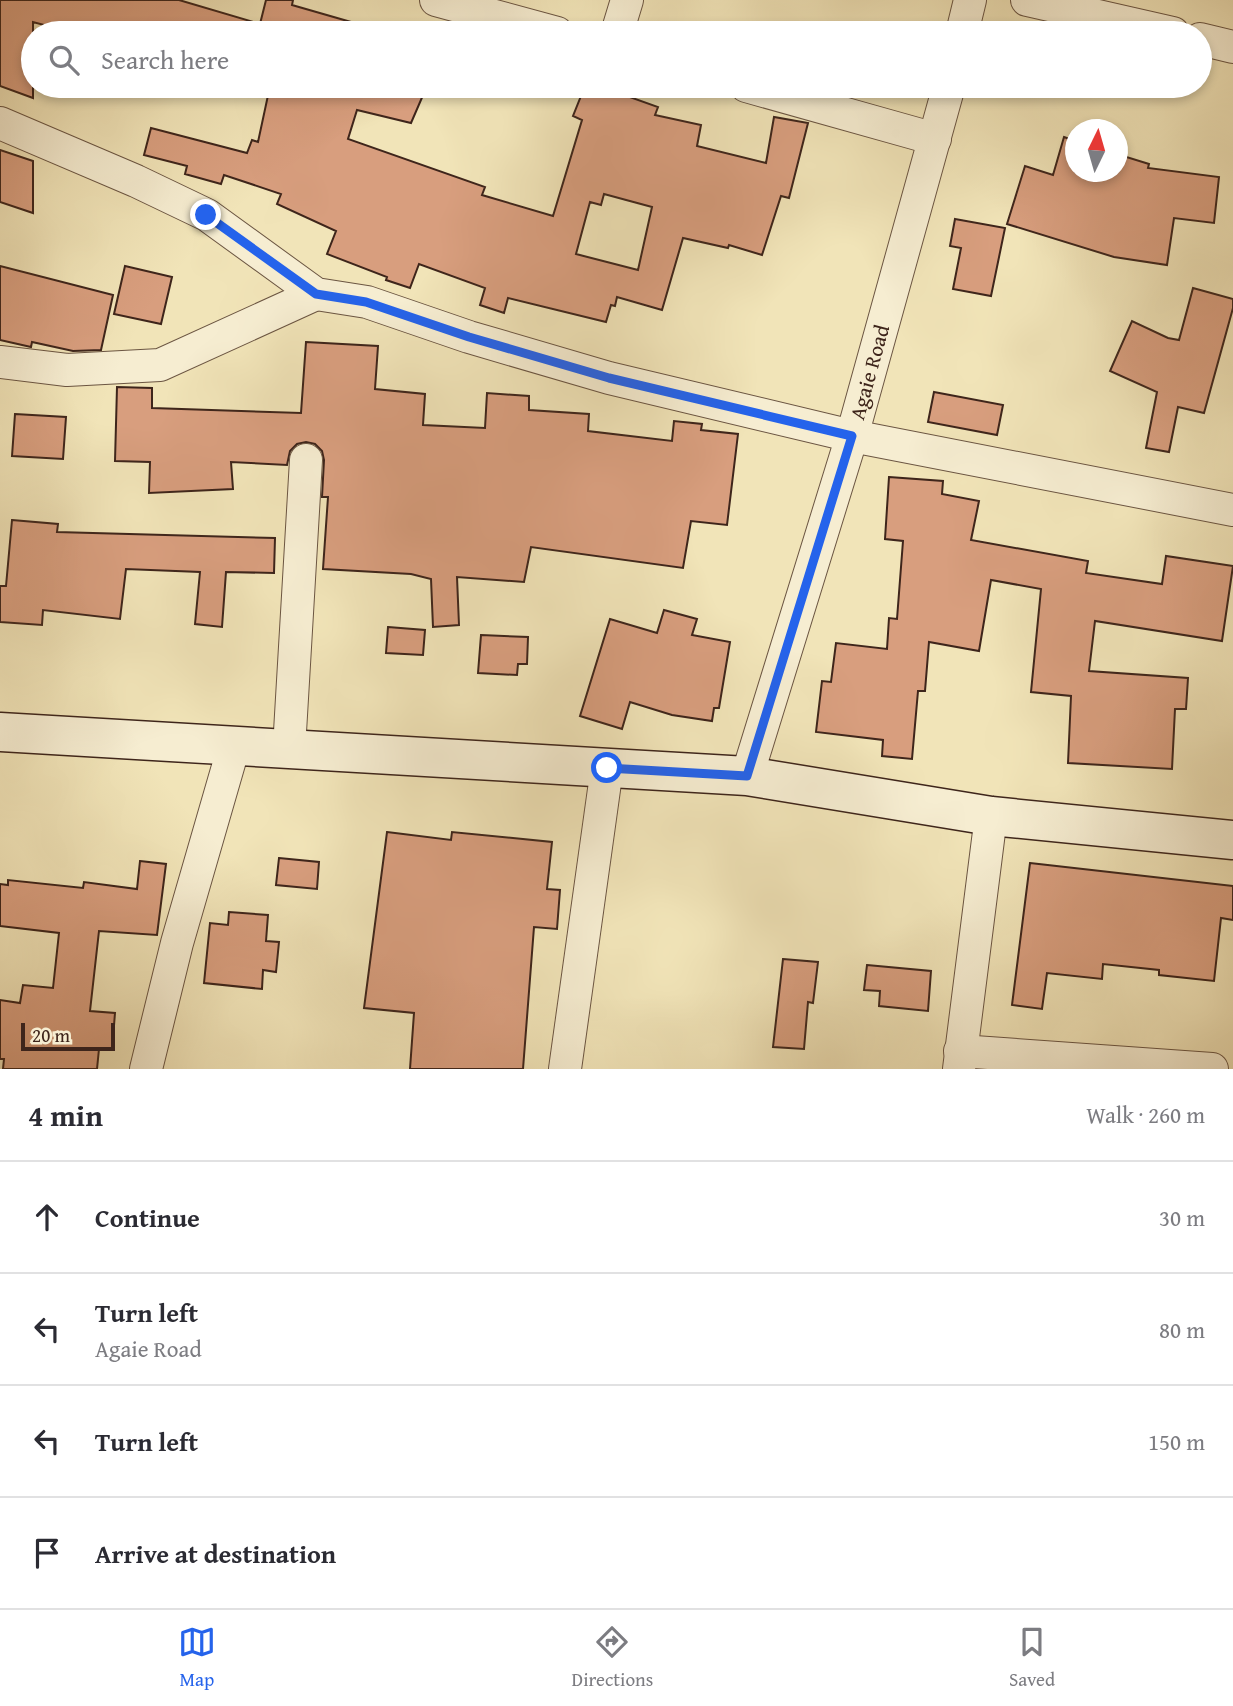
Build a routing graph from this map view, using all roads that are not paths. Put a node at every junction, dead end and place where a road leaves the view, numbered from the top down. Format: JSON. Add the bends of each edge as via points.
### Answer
{"nodes":[{"id":1,"x":436,"y":0,"type":"edge"},
{"id":2,"x":627,"y":0,"type":"edge"},
{"id":3,"x":970,"y":0,"type":"edge"},
{"id":4,"x":1027,"y":0,"type":"edge"},
{"id":5,"x":513,"y":21,"type":"edge"},
{"id":6,"x":621,"y":21,"type":"edge"},
{"id":7,"x":965,"y":21,"type":"edge"},
{"id":8,"x":1120,"y":21,"type":"edge"},
{"id":9,"x":1212,"y":42,"type":"edge"},
{"id":10,"x":1233,"y":47,"type":"edge"},
{"id":11,"x":789,"y":98,"type":"edge"},
{"id":12,"x":945,"y":98,"type":"edge"},
{"id":13,"x":0,"y":122,"type":"edge"},
{"id":14,"x":935,"y":139,"type":"junction"},
{"id":15,"x":316,"y":294,"type":"junction"},
{"id":16,"x":0,"y":362,"type":"edge"},
{"id":17,"x":852,"y":436,"type":"junction"},
{"id":18,"x":306,"y":460,"type":"dead end"},
{"id":19,"x":1233,"y":510,"type":"edge"},
{"id":20,"x":0,"y":732,"type":"edge"},
{"id":21,"x":234,"y":746,"type":"junction"},
{"id":22,"x":289,"y":749,"type":"junction"},
{"id":23,"x":607,"y":768,"type":"junction"},
{"id":24,"x":747,"y":776,"type":"junction"},
{"id":25,"x":991,"y":816,"type":"junction"},
{"id":26,"x":1233,"y":840,"type":"edge"},
{"id":27,"x":959,"y":1060,"type":"edge"},
{"id":28,"x":146,"y":1069,"type":"edge"},
{"id":29,"x":565,"y":1069,"type":"edge"},
{"id":30,"x":1212,"y":1069,"type":"edge"}],
"edges":[{"from":1,"to":5,"type":"street"},
{"from":2,"to":6,"type":"street"},
{"from":3,"to":7,"type":"street"},
{"from":4,"to":8,"type":"street"},
{"from":9,"to":10,"type":"street"},
{"from":11,"to":14,"type":"street"},
{"from":12,"to":14,"type":"street","name":"Agaie Road"},
{"from":13,"to":15,"type":"street","via":[[206,215]]},
{"from":14,"to":17,"type":"street","name":"Agaie Road"},
{"from":15,"to":16,"type":"street","via":[[160,365],[67,370]]},
{"from":15,"to":17,"type":"street","via":[[366,302],[609,378]]},
{"from":17,"to":19,"type":"street"},
{"from":17,"to":24,"type":"street","name":"Agaie Road"},
{"from":18,"to":22,"type":"street"},
{"from":20,"to":21,"type":"street"},
{"from":21,"to":22,"type":"street"},
{"from":21,"to":28,"type":"street"},
{"from":22,"to":23,"type":"street"},
{"from":23,"to":24,"type":"street"},
{"from":23,"to":29,"type":"street"},
{"from":24,"to":25,"type":"street"},
{"from":25,"to":26,"type":"street"},
{"from":25,"to":27,"type":"street"},
{"from":27,"to":30,"type":"street"}]}
